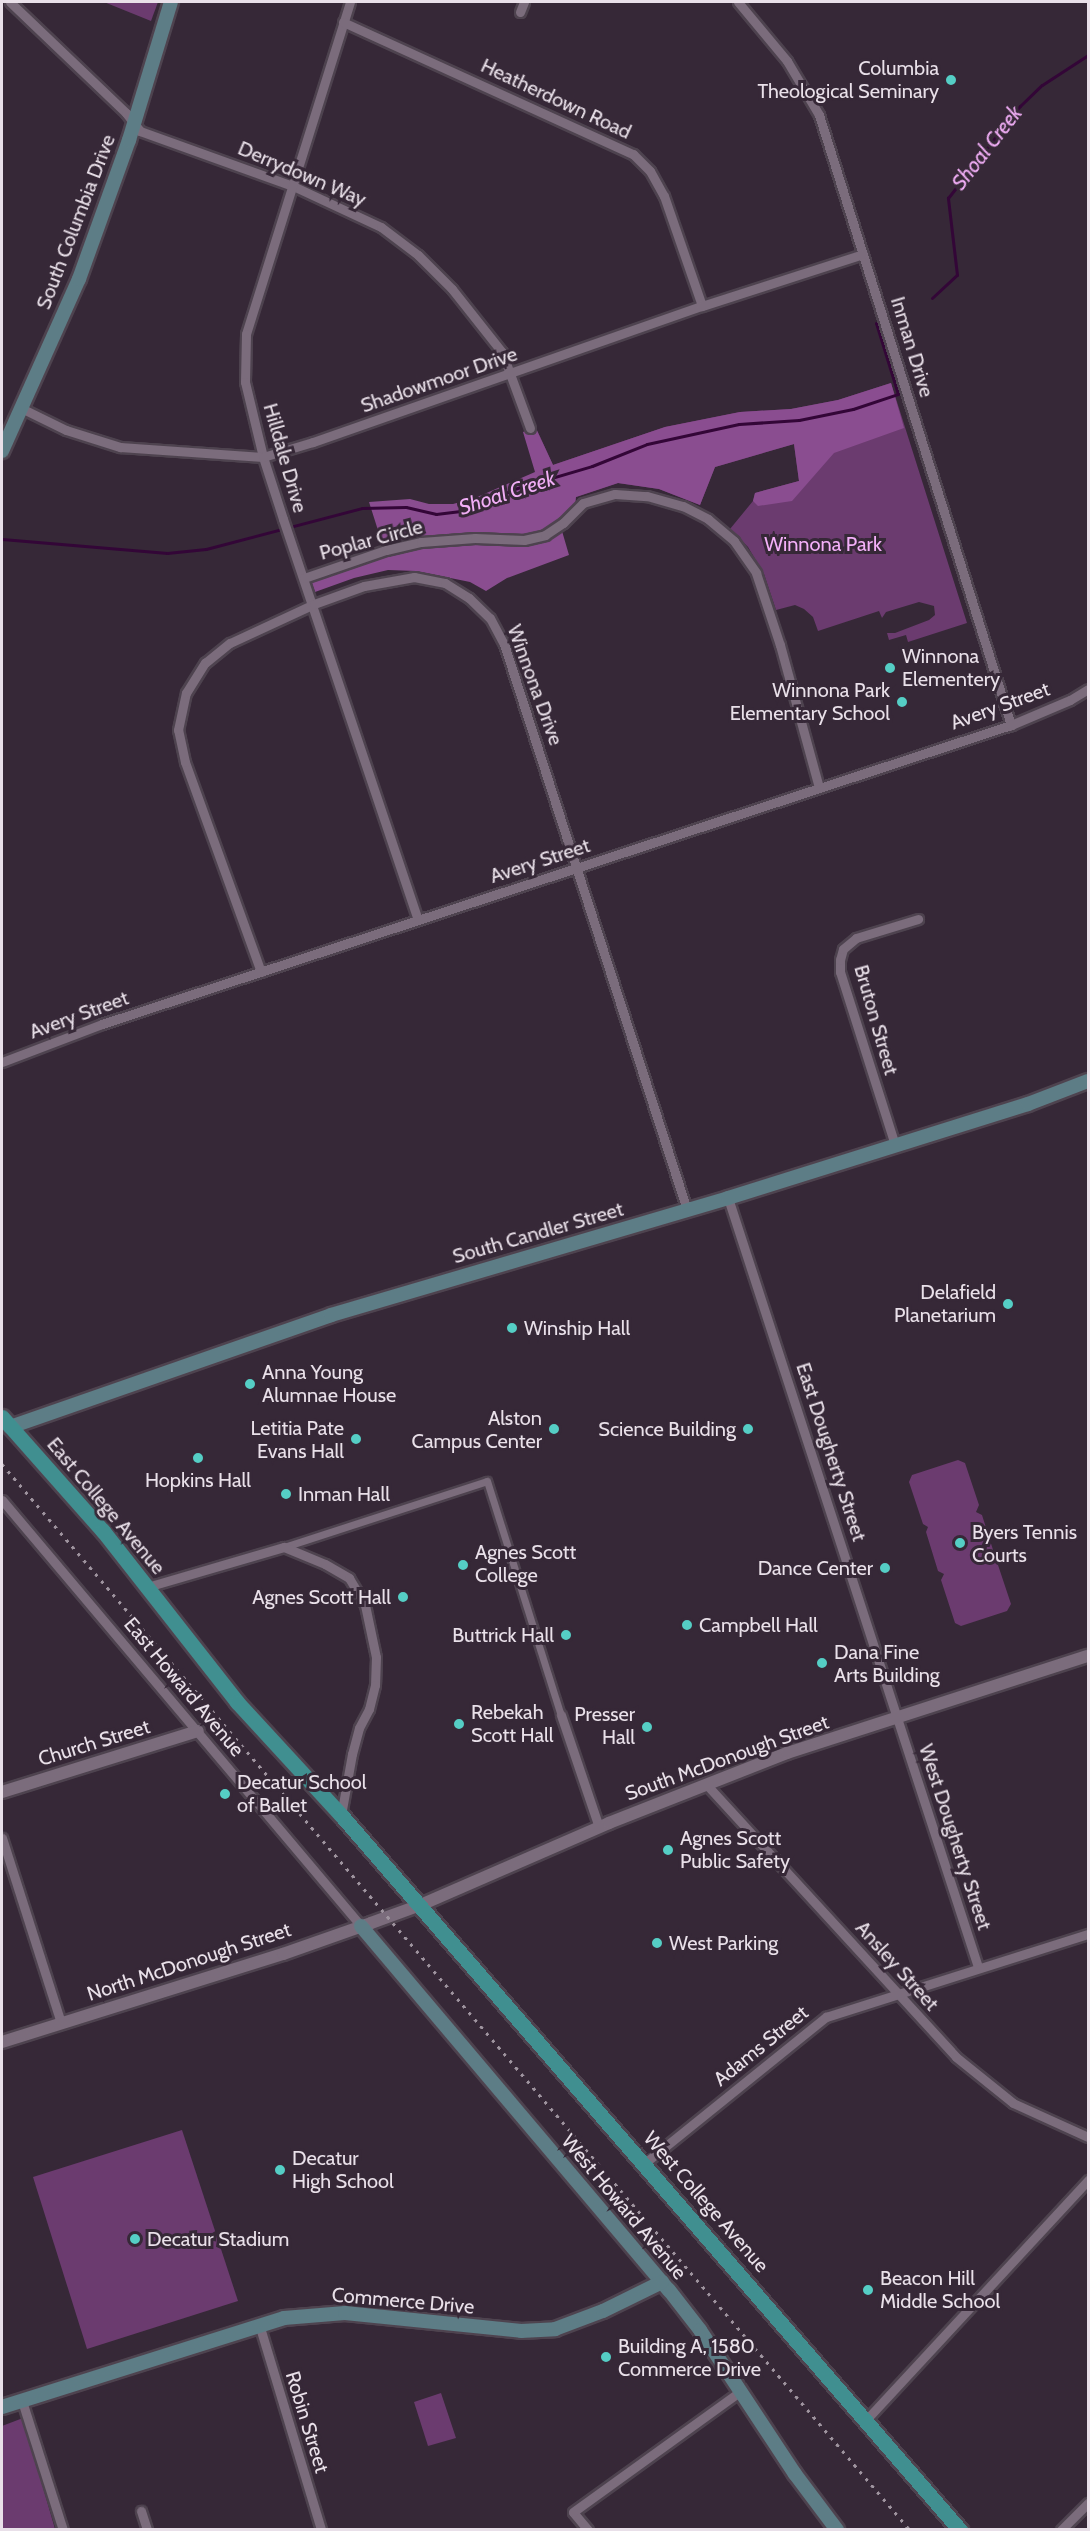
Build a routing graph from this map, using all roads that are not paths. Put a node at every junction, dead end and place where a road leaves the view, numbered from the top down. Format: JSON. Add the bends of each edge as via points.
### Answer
{"nodes":[{"id":1,"x":10,"y":2,"type":"edge"},
{"id":2,"x":171,"y":2,"type":"edge"},
{"id":3,"x":350,"y":2,"type":"edge"},
{"id":4,"x":524,"y":2,"type":"edge"},
{"id":5,"x":738,"y":2,"type":"edge"},
{"id":6,"x":520,"y":12,"type":"dead end"},
{"id":7,"x":343,"y":22,"type":"junction"},
{"id":8,"x":134,"y":122,"type":"junction"},
{"id":9,"x":293,"y":186,"type":"junction"},
{"id":10,"x":863,"y":254,"type":"junction"},
{"id":11,"x":702,"y":306,"type":"junction"},
{"id":12,"x":509,"y":375,"type":"junction"},
{"id":13,"x":21,"y":408,"type":"junction"},
{"id":14,"x":530,"y":428,"type":"dead end"},
{"id":15,"x":2,"y":451,"type":"edge"},
{"id":16,"x":263,"y":457,"type":"junction"},
{"id":17,"x":304,"y":578,"type":"junction"},
{"id":18,"x":314,"y":604,"type":"junction"},
{"id":19,"x":1089,"y":689,"type":"edge"},
{"id":20,"x":1011,"y":724,"type":"junction"},
{"id":21,"x":819,"y":788,"type":"junction"},
{"id":22,"x":578,"y":868,"type":"junction"},
{"id":23,"x":918,"y":919,"type":"dead end"},
{"id":24,"x":418,"y":920,"type":"junction"},
{"id":25,"x":261,"y":972,"type":"junction"},
{"id":26,"x":2,"y":1062,"type":"edge"},
{"id":27,"x":1089,"y":1082,"type":"edge"},
{"id":28,"x":895,"y":1144,"type":"junction"},
{"id":29,"x":728,"y":1198,"type":"junction"},
{"id":30,"x":687,"y":1210,"type":"junction"},
{"id":31,"x":4,"y":1424,"type":"edge"},
{"id":32,"x":2,"y":1500,"type":"edge"},
{"id":33,"x":284,"y":1547,"type":"junction"},
{"id":34,"x":147,"y":1587,"type":"junction"},
{"id":35,"x":1089,"y":1656,"type":"edge"},
{"id":36,"x":561,"y":1715,"type":"joint"},
{"id":37,"x":898,"y":1718,"type":"junction"},
{"id":38,"x":198,"y":1731,"type":"junction"},
{"id":39,"x":706,"y":1784,"type":"junction"},
{"id":40,"x":2,"y":1792,"type":"edge"},
{"id":41,"x":341,"y":1815,"type":"junction"},
{"id":42,"x":599,"y":1827,"type":"junction"},
{"id":43,"x":2,"y":1838,"type":"edge"},
{"id":44,"x":418,"y":1906,"type":"junction"},
{"id":45,"x":387,"y":1917,"type":"joint"},
{"id":46,"x":361,"y":1926,"type":"junction"},
{"id":47,"x":1089,"y":1934,"type":"edge"},
{"id":48,"x":978,"y":1967,"type":"junction"},
{"id":49,"x":897,"y":1994,"type":"junction"},
{"id":50,"x":62,"y":2023,"type":"junction"},
{"id":51,"x":2,"y":2042,"type":"edge"},
{"id":52,"x":1089,"y":2137,"type":"edge"},
{"id":53,"x":645,"y":2163,"type":"junction"},
{"id":54,"x":1089,"y":2180,"type":"edge"},
{"id":55,"x":662,"y":2282,"type":"junction"},
{"id":56,"x":259,"y":2324,"type":"junction"},
{"id":57,"x":741,"y":2391,"type":"junction"},
{"id":58,"x":21,"y":2401,"type":"junction"},
{"id":59,"x":2,"y":2408,"type":"edge"},
{"id":60,"x":866,"y":2420,"type":"junction"},
{"id":61,"x":1089,"y":2503,"type":"edge"},
{"id":62,"x":141,"y":2511,"type":"dead end"},
{"id":63,"x":63,"y":2529,"type":"edge"},
{"id":64,"x":147,"y":2529,"type":"edge"},
{"id":65,"x":321,"y":2529,"type":"edge"},
{"id":66,"x":588,"y":2529,"type":"edge"},
{"id":67,"x":837,"y":2529,"type":"edge"},
{"id":68,"x":960,"y":2529,"type":"edge"},
{"id":69,"x":1061,"y":2529,"type":"edge"}],
"edges":[{"from":1,"to":8,"type":"street","name":"Derrydown Way"},
{"from":2,"to":8,"type":"main road","name":"South Columbia Drive"},
{"from":3,"to":7,"type":"street","name":"Hilldale Drive"},
{"from":4,"to":6,"type":"street"},
{"from":5,"to":10,"type":"street","name":"Inman Drive","via":[[788,61],[819,115]]},
{"from":7,"to":9,"type":"street","name":"Hilldale Drive"},
{"from":7,"to":11,"type":"street","name":"Heatherdown Road","via":[[633,154],[650,171],[664,196]]},
{"from":8,"to":9,"type":"street","name":"Derrydown Way","via":[[140,131]]},
{"from":8,"to":13,"type":"main road","name":"South Columbia Drive","via":[[79,279]]},
{"from":9,"to":12,"type":"street","name":"Derrydown Way","via":[[381,227],[418,255],[452,289],[502,352]]},
{"from":9,"to":16,"type":"street","name":"Hilldale Drive","via":[[246,334],[245,382]]},
{"from":10,"to":11,"type":"street","name":"Shadowmoor Drive"},
{"from":10,"to":20,"type":"street","name":"Inman Drive"},
{"from":11,"to":12,"type":"street","name":"Shadowmoor Drive"},
{"from":12,"to":14,"type":"street","name":"Derrydown Way"},
{"from":12,"to":16,"type":"street","name":"Shadowmoor Drive"},
{"from":13,"to":15,"type":"main road","name":"South Columbia Drive"},
{"from":13,"to":16,"type":"street","name":"Shadowmoor Drive","via":[[66,430],[120,447]]},
{"from":16,"to":17,"type":"street","name":"Hilldale Drive"},
{"from":17,"to":18,"type":"street","name":"Hilldale Drive"},
{"from":17,"to":21,"type":"street","name":"Poplar Circle","via":[[421,542],[524,540],[545,535],[583,502],[615,494],[647,496],[683,506],[708,519],[734,541],[756,573]]},
{"from":18,"to":22,"type":"street","name":"Winnona Drive","via":[[364,586],[414,577],[446,583],[490,618],[514,673]]},
{"from":18,"to":24,"type":"street","name":"Hilldale Drive"},
{"from":18,"to":25,"type":"street","name":"Winnona Drive","via":[[230,643],[205,663],[186,693],[178,730],[185,762]]},
{"from":19,"to":20,"type":"street","name":"Avery Street"},
{"from":20,"to":21,"type":"street","name":"Avery Street"},
{"from":21,"to":22,"type":"street","name":"Avery Street"},
{"from":22,"to":24,"type":"street","name":"Avery Street"},
{"from":22,"to":30,"type":"street","name":"Winnona Drive"},
{"from":23,"to":28,"type":"street","name":"Bruton Street","via":[[856,938],[843,948],[840,960],[840,972]]},
{"from":24,"to":25,"type":"street","name":"Avery Street"},
{"from":25,"to":26,"type":"street","name":"Avery Street","via":[[102,1024]]},
{"from":27,"to":28,"type":"main road","name":"South Candler Street"},
{"from":28,"to":29,"type":"main road","name":"South Candler Street"},
{"from":29,"to":30,"type":"main road","name":"South Candler Street"},
{"from":29,"to":37,"type":"street","name":"East Dougherty Street"},
{"from":30,"to":31,"type":"main road","name":"South Candler Street","via":[[331,1315]]},
{"from":31,"to":34,"type":"main road","name":"East College Avenue","via":[[103,1531]]},
{"from":32,"to":38,"type":"street","name":"East Howard Avenue"},
{"from":33,"to":34,"type":"street"},
{"from":33,"to":36,"type":"street","via":[[487,1481]]},
{"from":33,"to":41,"type":"street","via":[[349,1578],[358,1589],[371,1625],[375,1685],[351,1754]]},
{"from":34,"to":41,"type":"main road","name":"East College Avenue","via":[[249,1701]]},
{"from":35,"to":37,"type":"street","name":"South McDonough Street"},
{"from":36,"to":42,"type":"street"},
{"from":37,"to":39,"type":"street","name":"South McDonough Street"},
{"from":37,"to":48,"type":"street","name":"West Dougherty Street"},
{"from":38,"to":40,"type":"street","name":"Church Street"},
{"from":38,"to":46,"type":"street","name":"East Howard Avenue"},
{"from":39,"to":42,"type":"street","name":"South McDonough Street"},
{"from":39,"to":49,"type":"street","name":"Ansley Street"},
{"from":41,"to":44,"type":"main road","name":"East College Avenue"},
{"from":42,"to":44,"type":"street","name":"South McDonough Street"},
{"from":43,"to":50,"type":"street"},
{"from":44,"to":45,"type":"street","name":"South McDonough Street"},
{"from":44,"to":53,"type":"main road","name":"West College Avenue"},
{"from":45,"to":46,"type":"street","name":"North McDonough Street"},
{"from":46,"to":50,"type":"street","name":"North McDonough Street"},
{"from":46,"to":55,"type":"main road","name":"West Howard Avenue"},
{"from":47,"to":48,"type":"street","name":"Adams Street"},
{"from":48,"to":49,"type":"street","name":"Adams Street"},
{"from":49,"to":52,"type":"street","name":"Ansley Street","via":[[956,2056],[1013,2103]]},
{"from":49,"to":53,"type":"street","name":"Adams Street","via":[[826,2017],[814,2025]]},
{"from":50,"to":51,"type":"street","name":"North McDonough Street"},
{"from":53,"to":60,"type":"main road","name":"West College Avenue"},
{"from":54,"to":60,"type":"street"},
{"from":55,"to":56,"type":"main road","name":"Commerce Drive","via":[[555,2329],[521,2331],[345,2313]]},
{"from":55,"to":57,"type":"main road","name":"West Howard Avenue"},
{"from":56,"to":58,"type":"main road","name":"Commerce Drive"},
{"from":56,"to":65,"type":"street","name":"Robin Street"},
{"from":57,"to":66,"type":"street","via":[[573,2512]]},
{"from":57,"to":67,"type":"main road","name":"West Howard Avenue","via":[[795,2474]]},
{"from":58,"to":59,"type":"main road","name":"Commerce Drive"},
{"from":58,"to":63,"type":"street"},
{"from":60,"to":68,"type":"main road","name":"West College Avenue"},
{"from":61,"to":69,"type":"street"},
{"from":62,"to":64,"type":"street"}]}
